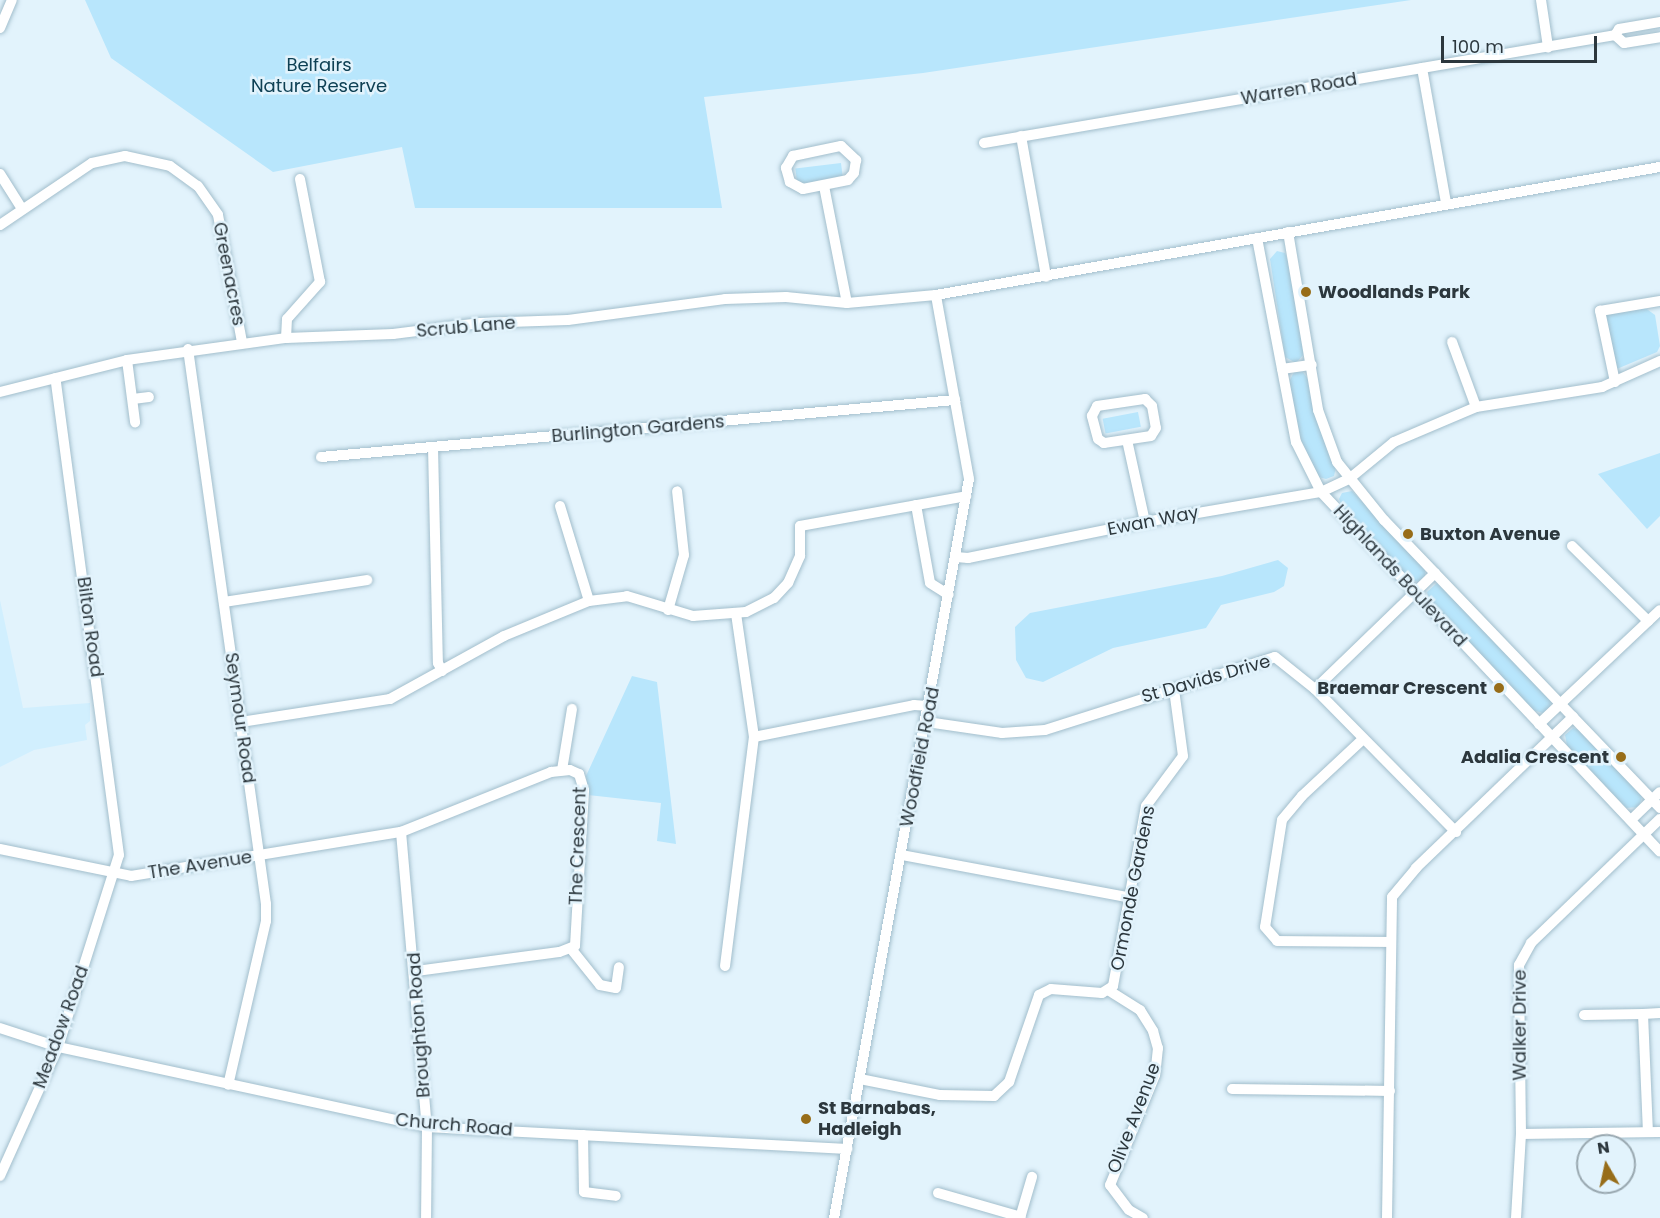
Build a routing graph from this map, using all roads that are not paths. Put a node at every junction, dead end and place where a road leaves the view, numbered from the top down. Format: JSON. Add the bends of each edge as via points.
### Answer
{"nodes":[{"id":1,"x":12,"y":0,"type":"edge"},
{"id":2,"x":1541,"y":0,"type":"edge"},
{"id":3,"x":1660,"y":22,"type":"edge"},
{"id":4,"x":0,"y":28,"type":"edge"},
{"id":5,"x":1615,"y":35,"type":"junction"},
{"id":6,"x":1660,"y":37,"type":"edge"},
{"id":7,"x":1548,"y":47,"type":"junction"},
{"id":8,"x":1422,"y":68,"type":"junction"},
{"id":9,"x":1021,"y":136,"type":"junction"},
{"id":10,"x":984,"y":143,"type":"dead end"},
{"id":11,"x":1660,"y":167,"type":"edge"},
{"id":12,"x":0,"y":174,"type":"edge"},
{"id":13,"x":300,"y":179,"type":"dead end"},
{"id":14,"x":824,"y":186,"type":"junction"},
{"id":15,"x":1446,"y":203,"type":"junction"},
{"id":16,"x":22,"y":209,"type":"junction"},
{"id":17,"x":0,"y":225,"type":"edge"},
{"id":18,"x":1288,"y":232,"type":"junction"},
{"id":19,"x":1257,"y":238,"type":"junction"},
{"id":20,"x":1046,"y":277,"type":"junction"},
{"id":21,"x":936,"y":295,"type":"junction"},
{"id":22,"x":1660,"y":301,"type":"edge"},
{"id":23,"x":847,"y":303,"type":"junction"},
{"id":24,"x":286,"y":338,"type":"junction"},
{"id":25,"x":242,"y":342,"type":"junction"},
{"id":26,"x":1452,"y":342,"type":"dead end"},
{"id":27,"x":188,"y":349,"type":"junction"},
{"id":28,"x":127,"y":360,"type":"junction"},
{"id":29,"x":1660,"y":361,"type":"edge"},
{"id":30,"x":1312,"y":365,"type":"junction"},
{"id":31,"x":1282,"y":369,"type":"junction"},
{"id":32,"x":55,"y":378,"type":"junction"},
{"id":33,"x":1615,"y":382,"type":"junction"},
{"id":34,"x":0,"y":392,"type":"edge"},
{"id":35,"x":149,"y":397,"type":"dead end"},
{"id":36,"x":133,"y":399,"type":"junction"},
{"id":37,"x":955,"y":400,"type":"junction"},
{"id":38,"x":1476,"y":407,"type":"junction"},
{"id":39,"x":135,"y":422,"type":"dead end"},
{"id":40,"x":1127,"y":441,"type":"junction"},
{"id":41,"x":433,"y":447,"type":"junction"},
{"id":42,"x":321,"y":457,"type":"dead end"},
{"id":43,"x":1348,"y":479,"type":"junction"},
{"id":44,"x":677,"y":491,"type":"dead end"},
{"id":45,"x":1321,"y":492,"type":"junction"},
{"id":46,"x":966,"y":496,"type":"junction"},
{"id":47,"x":916,"y":505,"type":"junction"},
{"id":48,"x":560,"y":506,"type":"dead end"},
{"id":49,"x":1145,"y":522,"type":"junction"},
{"id":50,"x":1572,"y":546,"type":"dead end"},
{"id":51,"x":956,"y":557,"type":"junction"},
{"id":52,"x":1435,"y":573,"type":"junction"},
{"id":53,"x":367,"y":580,"type":"dead end"},
{"id":54,"x":1415,"y":592,"type":"junction"},
{"id":55,"x":949,"y":595,"type":"junction"},
{"id":56,"x":589,"y":601,"type":"junction"},
{"id":57,"x":224,"y":602,"type":"junction"},
{"id":58,"x":668,"y":610,"type":"junction"},
{"id":59,"x":1660,"y":610,"type":"edge"},
{"id":60,"x":736,"y":614,"type":"junction"},
{"id":61,"x":1648,"y":621,"type":"junction"},
{"id":62,"x":442,"y":671,"type":"junction"},
{"id":63,"x":1174,"y":689,"type":"junction"},
{"id":64,"x":1315,"y":689,"type":"junction"},
{"id":65,"x":1561,"y":705,"type":"junction"},
{"id":66,"x":930,"y":706,"type":"junction"},
{"id":67,"x":572,"y":709,"type":"dead end"},
{"id":68,"x":1573,"y":717,"type":"junction"},
{"id":69,"x":241,"y":722,"type":"junction"},
{"id":70,"x":927,"y":722,"type":"junction"},
{"id":71,"x":1539,"y":724,"type":"junction"},
{"id":72,"x":754,"y":737,"type":"junction"},
{"id":73,"x":1552,"y":737,"type":"junction"},
{"id":74,"x":1362,"y":740,"type":"junction"},
{"id":75,"x":562,"y":770,"type":"junction"},
{"id":76,"x":1657,"y":800,"type":"edge"},
{"id":77,"x":1660,"y":819,"type":"edge"},
{"id":78,"x":1631,"y":820,"type":"junction"},
{"id":79,"x":401,"y":832,"type":"junction"},
{"id":80,"x":1456,"y":832,"type":"junction"},
{"id":81,"x":1644,"y":834,"type":"junction"},
{"id":82,"x":0,"y":849,"type":"edge"},
{"id":83,"x":1660,"y":852,"type":"edge"},
{"id":84,"x":260,"y":855,"type":"junction"},
{"id":85,"x":902,"y":855,"type":"junction"},
{"id":86,"x":114,"y":875,"type":"junction"},
{"id":87,"x":1131,"y":898,"type":"junction"},
{"id":88,"x":1389,"y":942,"type":"junction"},
{"id":89,"x":572,"y":950,"type":"junction"},
{"id":90,"x":725,"y":966,"type":"dead end"},
{"id":91,"x":618,"y":967,"type":"dead end"},
{"id":92,"x":416,"y":970,"type":"junction"},
{"id":93,"x":1108,"y":990,"type":"junction"},
{"id":94,"x":1584,"y":1014,"type":"dead end"},
{"id":95,"x":1642,"y":1014,"type":"junction"},
{"id":96,"x":1660,"y":1014,"type":"edge"},
{"id":97,"x":0,"y":1028,"type":"edge"},
{"id":98,"x":58,"y":1047,"type":"junction"},
{"id":99,"x":860,"y":1080,"type":"junction"},
{"id":100,"x":228,"y":1085,"type":"junction"},
{"id":101,"x":1232,"y":1089,"type":"dead end"},
{"id":102,"x":1390,"y":1091,"type":"junction"},
{"id":103,"x":427,"y":1127,"type":"junction"},
{"id":104,"x":1648,"y":1131,"type":"junction"},
{"id":105,"x":1660,"y":1132,"type":"edge"},
{"id":106,"x":1521,"y":1134,"type":"junction"},
{"id":107,"x":583,"y":1135,"type":"junction"},
{"id":108,"x":847,"y":1149,"type":"junction"},
{"id":109,"x":0,"y":1176,"type":"edge"},
{"id":110,"x":1032,"y":1177,"type":"dead end"},
{"id":111,"x":938,"y":1193,"type":"dead end"},
{"id":112,"x":616,"y":1196,"type":"dead end"},
{"id":113,"x":1021,"y":1217,"type":"edge"},
{"id":114,"x":426,"y":1218,"type":"edge"},
{"id":115,"x":834,"y":1218,"type":"edge"},
{"id":116,"x":1143,"y":1218,"type":"edge"},
{"id":117,"x":1387,"y":1218,"type":"edge"},
{"id":118,"x":1516,"y":1218,"type":"edge"}],
"edges":[{"from":1,"to":4,"type":"street"},
{"from":2,"to":7,"type":"street"},
{"from":3,"to":5,"type":"street","name":"Warren Road","via":[[1619,29]]},
{"from":5,"to":6,"type":"street","name":"Warren Road","via":[[1624,42]]},
{"from":5,"to":7,"type":"street","name":"Warren Road"},
{"from":7,"to":8,"type":"street","name":"Warren Road"},
{"from":8,"to":9,"type":"street","name":"Warren Road"},
{"from":8,"to":15,"type":"street"},
{"from":9,"to":10,"type":"street","name":"Warren Road"},
{"from":9,"to":20,"type":"street"},
{"from":11,"to":15,"type":"street"},
{"from":12,"to":16,"type":"street"},
{"from":13,"to":24,"type":"street","via":[[320,282],[287,319]]},
{"from":14,"to":14,"type":"street","via":[[793,186],[786,172],[790,159],[797,153],[841,146],[849,149],[857,165],[852,177]]},
{"from":14,"to":23,"type":"street"},
{"from":15,"to":18,"type":"street"},
{"from":16,"to":17,"type":"street","name":"Greenacres"},
{"from":16,"to":25,"type":"street","name":"Greenacres","via":[[81,168],[103,159],[137,156],[170,166],[198,186],[218,215]]},
{"from":18,"to":19,"type":"street"},
{"from":18,"to":30,"type":"street","name":"Highlands Boulevard"},
{"from":19,"to":20,"type":"street"},
{"from":19,"to":31,"type":"street","name":"Highlands Boulevard"},
{"from":20,"to":21,"type":"street"},
{"from":21,"to":23,"type":"street","name":"Scrub Lane"},
{"from":21,"to":37,"type":"street","name":"Woodfield Road"},
{"from":22,"to":33,"type":"street","via":[[1600,311]]},
{"from":23,"to":24,"type":"street","name":"Scrub Lane","via":[[786,297],[725,299],[568,320]]},
{"from":24,"to":25,"type":"street","name":"Scrub Lane"},
{"from":25,"to":27,"type":"street","name":"Scrub Lane"},
{"from":26,"to":38,"type":"street"},
{"from":27,"to":28,"type":"street","name":"Scrub Lane"},
{"from":27,"to":57,"type":"street","name":"Seymour Road"},
{"from":28,"to":32,"type":"street","name":"Scrub Lane"},
{"from":28,"to":36,"type":"street"},
{"from":29,"to":33,"type":"street"},
{"from":30,"to":31,"type":"street"},
{"from":30,"to":43,"type":"street","name":"Highlands Boulevard","via":[[1322,428]]},
{"from":31,"to":45,"type":"street","name":"Highlands Boulevard","via":[[1296,442]]},
{"from":32,"to":34,"type":"street","name":"Scrub Lane"},
{"from":32,"to":86,"type":"street","name":"Bilton Road","via":[[119,837]]},
{"from":33,"to":38,"type":"street"},
{"from":35,"to":36,"type":"street"},
{"from":36,"to":39,"type":"street"},
{"from":37,"to":41,"type":"street","name":"Burlington Gardens"},
{"from":37,"to":46,"type":"street","name":"Woodfield Road","via":[[968,471]]},
{"from":38,"to":43,"type":"street","via":[[1394,442]]},
{"from":40,"to":40,"type":"street","via":[[1100,441],[1093,412],[1100,404],[1145,399],[1152,406],[1155,431],[1148,437]]},
{"from":40,"to":49,"type":"street"},
{"from":41,"to":42,"type":"street","name":"Burlington Gardens"},
{"from":41,"to":62,"type":"street","via":[[438,663]]},
{"from":43,"to":45,"type":"street","name":"Ewan Way"},
{"from":43,"to":52,"type":"street","name":"Highlands Boulevard"},
{"from":44,"to":58,"type":"street","via":[[684,555]]},
{"from":45,"to":49,"type":"street","name":"Ewan Way"},
{"from":45,"to":54,"type":"street","name":"Highlands Boulevard"},
{"from":46,"to":47,"type":"street"},
{"from":46,"to":51,"type":"street","name":"Woodfield Road"},
{"from":47,"to":55,"type":"street","via":[[930,583]]},
{"from":47,"to":60,"type":"street","via":[[800,526],[800,556],[788,583],[765,604]]},
{"from":48,"to":56,"type":"street"},
{"from":49,"to":51,"type":"street","name":"Ewan Way","via":[[968,558]]},
{"from":50,"to":61,"type":"street"},
{"from":51,"to":55,"type":"street","name":"Woodfield Road"},
{"from":52,"to":54,"type":"street"},
{"from":52,"to":65,"type":"street","name":"Highlands Boulevard"},
{"from":53,"to":57,"type":"street"},
{"from":54,"to":64,"type":"street"},
{"from":54,"to":71,"type":"street","name":"Highlands Boulevard"},
{"from":55,"to":66,"type":"street","name":"Woodfield Road"},
{"from":56,"to":58,"type":"street","via":[[627,596]]},
{"from":56,"to":62,"type":"street","via":[[504,636]]},
{"from":57,"to":69,"type":"street","name":"Seymour Road"},
{"from":58,"to":60,"type":"street","via":[[705,617]]},
{"from":59,"to":61,"type":"street"},
{"from":60,"to":72,"type":"street"},
{"from":61,"to":65,"type":"street"},
{"from":62,"to":69,"type":"street","via":[[390,699]]},
{"from":63,"to":64,"type":"street","name":"St Davids Drive","via":[[1269,657],[1281,658]]},
{"from":63,"to":70,"type":"street","name":"St Davids Drive","via":[[1027,734]]},
{"from":63,"to":87,"type":"street","name":"Ormonde Gardens","via":[[1183,756],[1146,806]]},
{"from":64,"to":74,"type":"street","name":"St Davids Drive"},
{"from":65,"to":68,"type":"street","name":"Highlands Boulevard"},
{"from":65,"to":71,"type":"street"},
{"from":66,"to":70,"type":"street","name":"Woodfield Road"},
{"from":66,"to":72,"type":"street","via":[[914,705]]},
{"from":67,"to":75,"type":"street"},
{"from":68,"to":73,"type":"street"},
{"from":68,"to":76,"type":"street","name":"Highlands Boulevard"},
{"from":69,"to":84,"type":"street","name":"Seymour Road"},
{"from":70,"to":85,"type":"street","name":"Woodfield Road"},
{"from":71,"to":73,"type":"street","name":"Highlands Boulevard"},
{"from":72,"to":90,"type":"street"},
{"from":73,"to":78,"type":"street","name":"Highlands Boulevard"},
{"from":73,"to":80,"type":"street"},
{"from":74,"to":80,"type":"street","name":"St Davids Drive"},
{"from":74,"to":88,"type":"street","via":[[1296,801],[1282,820],[1265,927],[1277,941]]},
{"from":75,"to":79,"type":"street","name":"The Crescent"},
{"from":75,"to":89,"type":"street","name":"The Crescent","via":[[579,774],[584,790]]},
{"from":76,"to":78,"type":"street"},
{"from":77,"to":81,"type":"street","name":"Walker Drive"},
{"from":78,"to":81,"type":"street","name":"Highlands Boulevard"},
{"from":79,"to":84,"type":"street","name":"The Avenue"},
{"from":79,"to":92,"type":"street","name":"Broughton Road"},
{"from":80,"to":88,"type":"street","via":[[1392,897]]},
{"from":81,"to":83,"type":"street","name":"Highlands Boulevard"},
{"from":81,"to":106,"type":"street","name":"Walker Drive","via":[[1524,952],[1517,981]]},
{"from":82,"to":86,"type":"street","name":"The Avenue"},
{"from":84,"to":86,"type":"street","name":"The Avenue","via":[[131,876]]},
{"from":84,"to":100,"type":"street","name":"Seymour Road","via":[[266,921]]},
{"from":85,"to":87,"type":"street"},
{"from":85,"to":99,"type":"street","name":"Woodfield Road"},
{"from":86,"to":98,"type":"street","name":"Meadow Road"},
{"from":87,"to":93,"type":"street","name":"Ormonde Gardens","via":[[1116,981]]},
{"from":88,"to":102,"type":"street"},
{"from":89,"to":91,"type":"street","via":[[600,985],[616,988]]},
{"from":89,"to":92,"type":"street"},
{"from":92,"to":103,"type":"street","name":"Broughton Road"},
{"from":93,"to":99,"type":"street","via":[[1092,993],[1051,989],[1039,995],[1009,1082],[994,1096],[940,1095]]},
{"from":93,"to":116,"type":"street","name":"Olive Avenue","via":[[1140,1010],[1150,1023],[1158,1047],[1155,1075],[1110,1185],[1129,1210]]},
{"from":94,"to":95,"type":"street"},
{"from":95,"to":96,"type":"street"},
{"from":95,"to":104,"type":"street"},
{"from":97,"to":98,"type":"street","name":"Church Road"},
{"from":98,"to":100,"type":"street","name":"Church Road"},
{"from":98,"to":109,"type":"street","name":"Meadow Road"},
{"from":99,"to":108,"type":"street","name":"Woodfield Road"},
{"from":100,"to":103,"type":"street","name":"Church Road"},
{"from":101,"to":102,"type":"street"},
{"from":102,"to":117,"type":"street"},
{"from":103,"to":107,"type":"street","name":"Church Road"},
{"from":103,"to":114,"type":"street","name":"Broughton Road"},
{"from":104,"to":105,"type":"street"},
{"from":104,"to":106,"type":"street"},
{"from":106,"to":118,"type":"street","name":"Walker Drive"},
{"from":107,"to":108,"type":"street","name":"Church Road"},
{"from":107,"to":112,"type":"street","via":[[584,1192]]},
{"from":108,"to":115,"type":"street","name":"Woodfield Road"},
{"from":110,"to":113,"type":"street"},
{"from":111,"to":113,"type":"street"}]}
